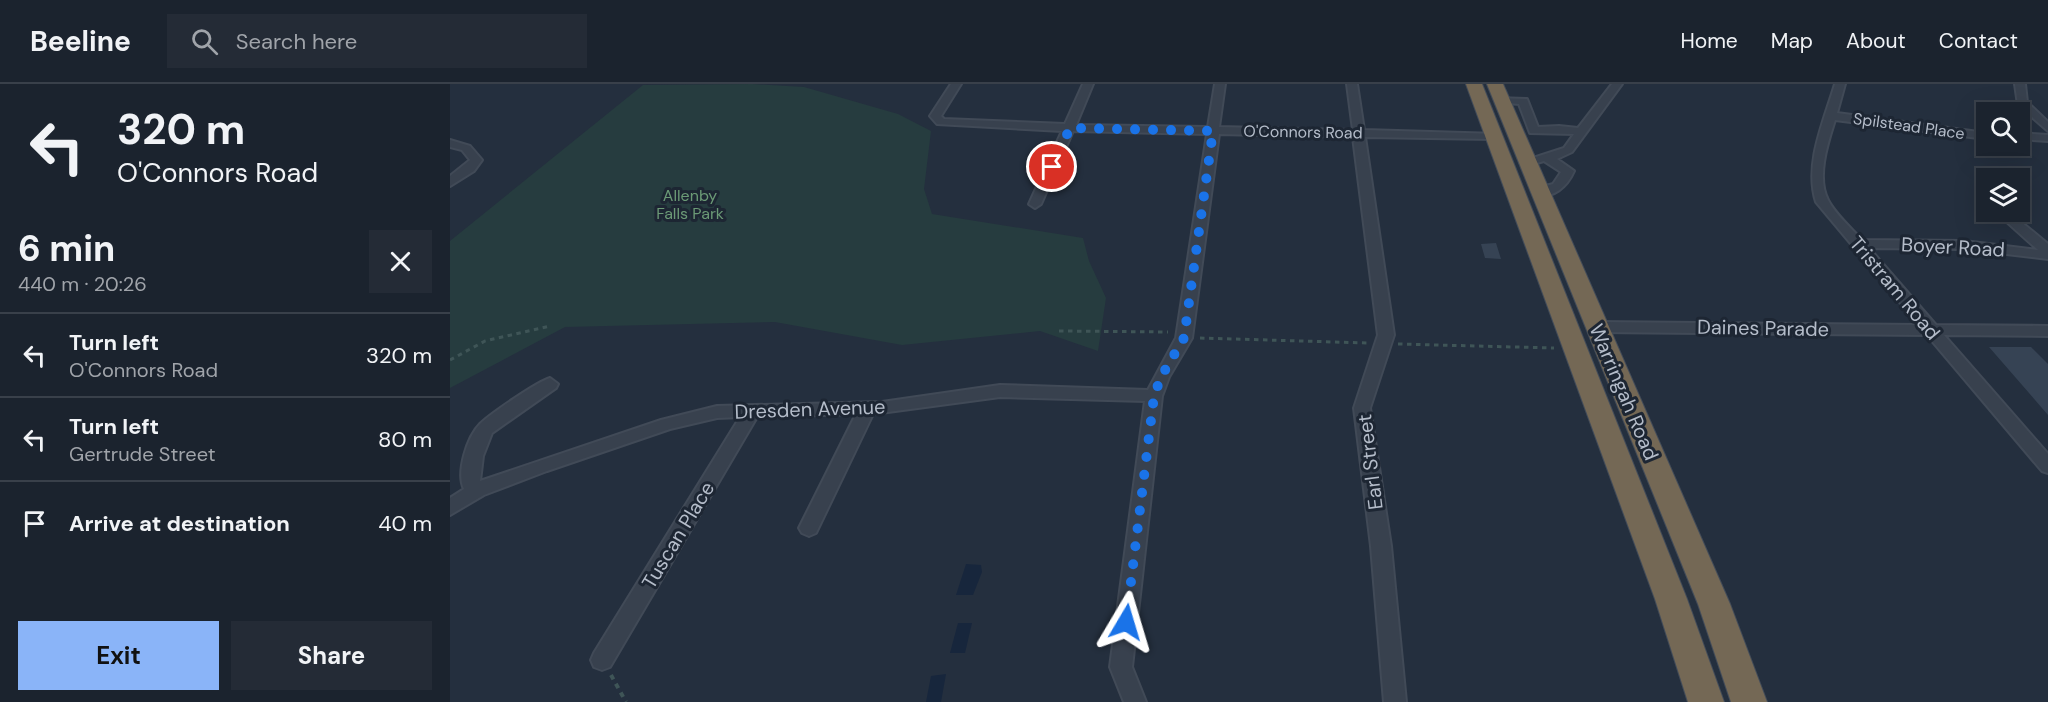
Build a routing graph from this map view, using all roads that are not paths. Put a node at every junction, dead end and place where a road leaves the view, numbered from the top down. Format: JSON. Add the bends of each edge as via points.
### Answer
{"nodes":[{"id":1,"x":956,"y":84,"type":"edge"},
{"id":2,"x":1088,"y":84,"type":"edge"},
{"id":3,"x":1220,"y":84,"type":"edge"},
{"id":4,"x":1352,"y":84,"type":"edge"},
{"id":5,"x":1474,"y":84,"type":"edge"},
{"id":6,"x":1617,"y":84,"type":"edge"},
{"id":7,"x":1840,"y":84,"type":"edge"},
{"id":8,"x":2020,"y":84,"type":"edge"},
{"id":9,"x":1506,"y":111,"type":"edge"},
{"id":10,"x":1831,"y":116,"type":"junction"},
{"id":11,"x":1070,"y":128,"type":"junction"},
{"id":12,"x":2048,"y":128,"type":"edge"},
{"id":13,"x":1213,"y":131,"type":"junction"},
{"id":14,"x":1582,"y":132,"type":"junction"},
{"id":15,"x":1358,"y":133,"type":"junction"},
{"id":16,"x":1976,"y":135,"type":"edge"},
{"id":17,"x":2030,"y":137,"type":"edge"},
{"id":18,"x":2048,"y":138,"type":"edge"},
{"id":19,"x":450,"y":143,"type":"edge"},
{"id":20,"x":1536,"y":160,"type":"junction"},
{"id":21,"x":450,"y":182,"type":"edge"},
{"id":22,"x":1539,"y":192,"type":"junction"},
{"id":23,"x":1035,"y":204,"type":"dead end"},
{"id":24,"x":2013,"y":222,"type":"edge"},
{"id":25,"x":1857,"y":244,"type":"junction"},
{"id":26,"x":2048,"y":253,"type":"edge"},
{"id":27,"x":1597,"y":327,"type":"junction"},
{"id":28,"x":1930,"y":329,"type":"junction"},
{"id":29,"x":2048,"y":331,"type":"edge"},
{"id":30,"x":550,"y":384,"type":"dead end"},
{"id":31,"x":1154,"y":396,"type":"junction"},
{"id":32,"x":867,"y":409,"type":"junction"},
{"id":33,"x":753,"y":410,"type":"junction"},
{"id":34,"x":2048,"y":466,"type":"edge"},
{"id":35,"x":477,"y":490,"type":"junction"},
{"id":36,"x":450,"y":508,"type":"edge"},
{"id":37,"x":809,"y":528,"type":"dead end"},
{"id":38,"x":602,"y":660,"type":"road end"},
{"id":39,"x":1135,"y":702,"type":"edge"},
{"id":40,"x":1395,"y":702,"type":"edge"},
{"id":41,"x":1706,"y":702,"type":"edge"},
{"id":42,"x":1749,"y":702,"type":"edge"}],
"edges":[{"from":1,"to":11,"type":"street","name":"O'Connors Road","via":[[935,116],[941,122]]},
{"from":2,"to":11,"type":"street"},
{"from":3,"to":13,"type":"street"},
{"from":4,"to":15,"type":"street","name":"Earl Street"},
{"from":5,"to":9,"type":"highway","name":"Warringah Road"},
{"from":6,"to":14,"type":"street"},
{"from":7,"to":10,"type":"street","name":"Tristram Road"},
{"from":8,"to":12,"type":"street","via":[[2022,103]]},
{"from":9,"to":14,"type":"street","via":[[1529,123],[1534,131]]},
{"from":9,"to":15,"type":"street","name":"O'Connors Road"},
{"from":9,"to":20,"type":"highway","name":"Warringah Road"},
{"from":9,"to":41,"type":"highway","name":"Warringah Road"},
{"from":10,"to":16,"type":"street","name":"Spilstead Place"},
{"from":10,"to":25,"type":"street","name":"Tristram Road","via":[[1817,192]]},
{"from":11,"to":13,"type":"street","name":"O'Connors Road"},
{"from":11,"to":23,"type":"street"},
{"from":13,"to":15,"type":"street","name":"O'Connors Road"},
{"from":13,"to":31,"type":"street","via":[[1185,333]]},
{"from":14,"to":20,"type":"street","via":[[1568,150]]},
{"from":15,"to":40,"type":"street","name":"Earl Street","via":[[1386,335],[1362,408],[1381,546]]},
{"from":17,"to":18,"type":"street"},
{"from":19,"to":21,"type":"street","via":[[466,148],[476,160]]},
{"from":20,"to":22,"type":"highway","name":"Warringah Road"},
{"from":20,"to":22,"type":"street","via":[[1568,171],[1563,182],[1551,191]]},
{"from":22,"to":27,"type":"highway","name":"Warringah Road"},
{"from":24,"to":26,"type":"street"},
{"from":25,"to":26,"type":"street","name":"Boyer Road","via":[[1964,245]]},
{"from":25,"to":28,"type":"street","name":"Tristram Road"},
{"from":27,"to":28,"type":"street","name":"Daines Parade"},
{"from":27,"to":42,"type":"highway","name":"Warringah Road","via":[[1714,604]]},
{"from":28,"to":29,"type":"street","name":"Daines Parade"},
{"from":28,"to":34,"type":"street","name":"Tristram Road"},
{"from":30,"to":35,"type":"street","via":[[480,437],[471,475],[471,486]]},
{"from":31,"to":32,"type":"street","name":"Dresden Avenue","via":[[1000,392]]},
{"from":31,"to":39,"type":"street","via":[[1121,667]]},
{"from":32,"to":33,"type":"street","name":"Dresden Avenue"},
{"from":32,"to":37,"type":"street"},
{"from":33,"to":35,"type":"street","name":"Dresden Avenue","via":[[717,412],[668,424]]},
{"from":33,"to":38,"type":"street","name":"Tuscan Place"},
{"from":35,"to":36,"type":"street","name":"Dresden Avenue"}]}
